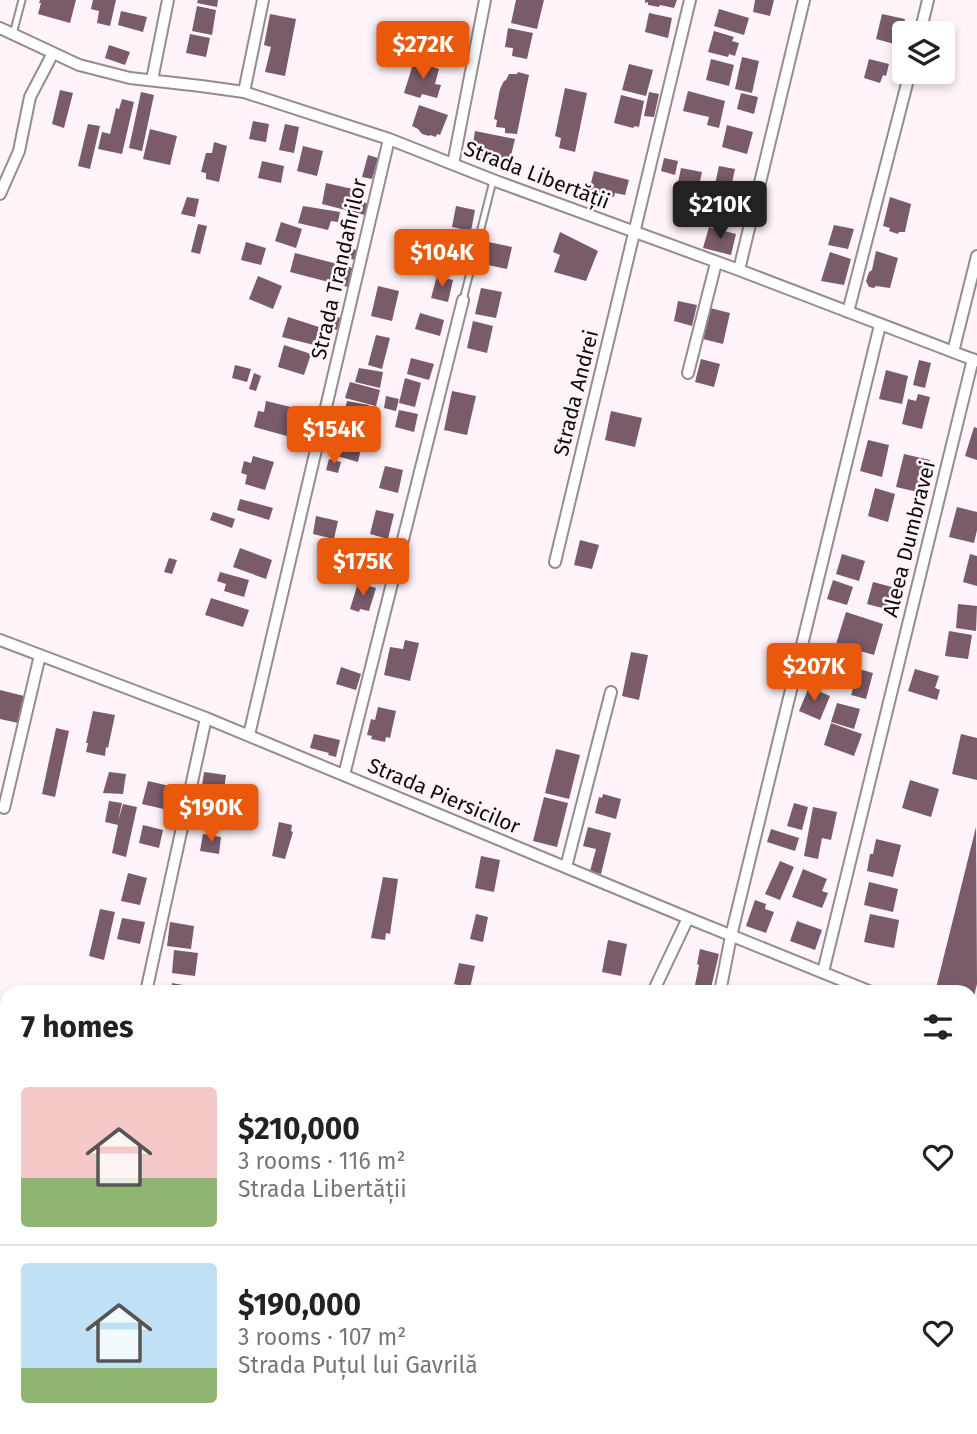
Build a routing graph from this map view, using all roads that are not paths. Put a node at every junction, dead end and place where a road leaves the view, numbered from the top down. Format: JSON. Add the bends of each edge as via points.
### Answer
{"nodes":[{"id":1,"x":22,"y":0,"type":"edge"},
{"id":2,"x":167,"y":0,"type":"edge"},
{"id":3,"x":263,"y":0,"type":"edge"},
{"id":4,"x":485,"y":0,"type":"edge"},
{"id":5,"x":690,"y":0,"type":"edge"},
{"id":6,"x":804,"y":0,"type":"edge"},
{"id":7,"x":928,"y":0,"type":"edge"},
{"id":8,"x":922,"y":21,"type":"edge"},
{"id":9,"x":0,"y":28,"type":"edge"},
{"id":10,"x":13,"y":34,"type":"junction"},
{"id":11,"x":53,"y":53,"type":"junction"},
{"id":12,"x":152,"y":80,"type":"junction"},
{"id":13,"x":907,"y":84,"type":"edge"},
{"id":14,"x":244,"y":92,"type":"junction"},
{"id":15,"x":389,"y":139,"type":"junction"},
{"id":16,"x":453,"y":164,"type":"junction"},
{"id":17,"x":493,"y":180,"type":"junction"},
{"id":18,"x":0,"y":194,"type":"edge"},
{"id":19,"x":635,"y":232,"type":"junction"},
{"id":20,"x":977,"y":256,"type":"edge"},
{"id":21,"x":716,"y":263,"type":"junction"},
{"id":22,"x":738,"y":270,"type":"junction"},
{"id":23,"x":463,"y":300,"type":"joint"},
{"id":24,"x":848,"y":312,"type":"junction"},
{"id":25,"x":880,"y":325,"type":"junction"},
{"id":26,"x":953,"y":352,"type":"junction"},
{"id":27,"x":975,"y":360,"type":"edge"},
{"id":28,"x":688,"y":373,"type":"dead end"},
{"id":29,"x":555,"y":562,"type":"dead end"},
{"id":30,"x":0,"y":640,"type":"edge"},
{"id":31,"x":40,"y":655,"type":"junction"},
{"id":32,"x":611,"y":692,"type":"dead end"},
{"id":33,"x":206,"y":718,"type":"junction"},
{"id":34,"x":248,"y":735,"type":"junction"},
{"id":35,"x":344,"y":775,"type":"junction"},
{"id":36,"x":4,"y":808,"type":"dead end"},
{"id":37,"x":566,"y":867,"type":"junction"},
{"id":38,"x":688,"y":918,"type":"junction"},
{"id":39,"x":731,"y":936,"type":"junction"},
{"id":40,"x":823,"y":972,"type":"junction"},
{"id":41,"x":148,"y":985,"type":"edge"},
{"id":42,"x":656,"y":985,"type":"edge"},
{"id":43,"x":721,"y":985,"type":"edge"},
{"id":44,"x":854,"y":985,"type":"edge"}],
"edges":[{"from":1,"to":10,"type":"lane"},
{"from":2,"to":12,"type":"street"},
{"from":3,"to":14,"type":"street"},
{"from":4,"to":16,"type":"street"},
{"from":5,"to":19,"type":"street","name":"Strada Andrei"},
{"from":6,"to":22,"type":"street"},
{"from":7,"to":8,"type":"street"},
{"from":9,"to":10,"type":"street","name":"Strada Libertății"},
{"from":10,"to":11,"type":"street","name":"Strada Libertății"},
{"from":11,"to":12,"type":"street","name":"Strada Libertății","via":[[79,65]]},
{"from":11,"to":18,"type":"street","via":[[30,97],[19,152]]},
{"from":12,"to":14,"type":"street","name":"Strada Libertății"},
{"from":13,"to":24,"type":"street"},
{"from":14,"to":15,"type":"street","name":"Strada Libertății"},
{"from":15,"to":16,"type":"street","name":"Strada Libertății"},
{"from":15,"to":34,"type":"street","name":"Strada Trandafirilor"},
{"from":16,"to":17,"type":"street","name":"Strada Libertății"},
{"from":17,"to":19,"type":"street","name":"Strada Libertății"},
{"from":17,"to":23,"type":"lane"},
{"from":19,"to":21,"type":"street","name":"Strada Libertății"},
{"from":19,"to":29,"type":"street","name":"Strada Andrei"},
{"from":20,"to":26,"type":"street"},
{"from":21,"to":22,"type":"street","name":"Strada Libertății"},
{"from":21,"to":28,"type":"street"},
{"from":22,"to":24,"type":"street","name":"Strada Libertății"},
{"from":23,"to":35,"type":"street"},
{"from":24,"to":25,"type":"street","name":"Strada Libertății"},
{"from":25,"to":26,"type":"street","name":"Strada Libertății"},
{"from":25,"to":39,"type":"street"},
{"from":26,"to":27,"type":"street","name":"Strada Libertății"},
{"from":27,"to":40,"type":"street","name":"Aleea Dumbravei"},
{"from":30,"to":31,"type":"street","name":"Strada Piersicilor"},
{"from":31,"to":33,"type":"street","name":"Strada Piersicilor"},
{"from":31,"to":36,"type":"street"},
{"from":32,"to":37,"type":"street"},
{"from":33,"to":34,"type":"street","name":"Strada Piersicilor"},
{"from":33,"to":41,"type":"street"},
{"from":34,"to":35,"type":"street","name":"Strada Piersicilor"},
{"from":35,"to":37,"type":"street","name":"Strada Piersicilor"},
{"from":37,"to":38,"type":"street","name":"Strada Piersicilor"},
{"from":38,"to":39,"type":"street","name":"Strada Piersicilor"},
{"from":38,"to":42,"type":"street"},
{"from":39,"to":40,"type":"street","name":"Strada Piersicilor"},
{"from":39,"to":43,"type":"street"},
{"from":40,"to":44,"type":"street","name":"Strada Piersicilor"}]}
